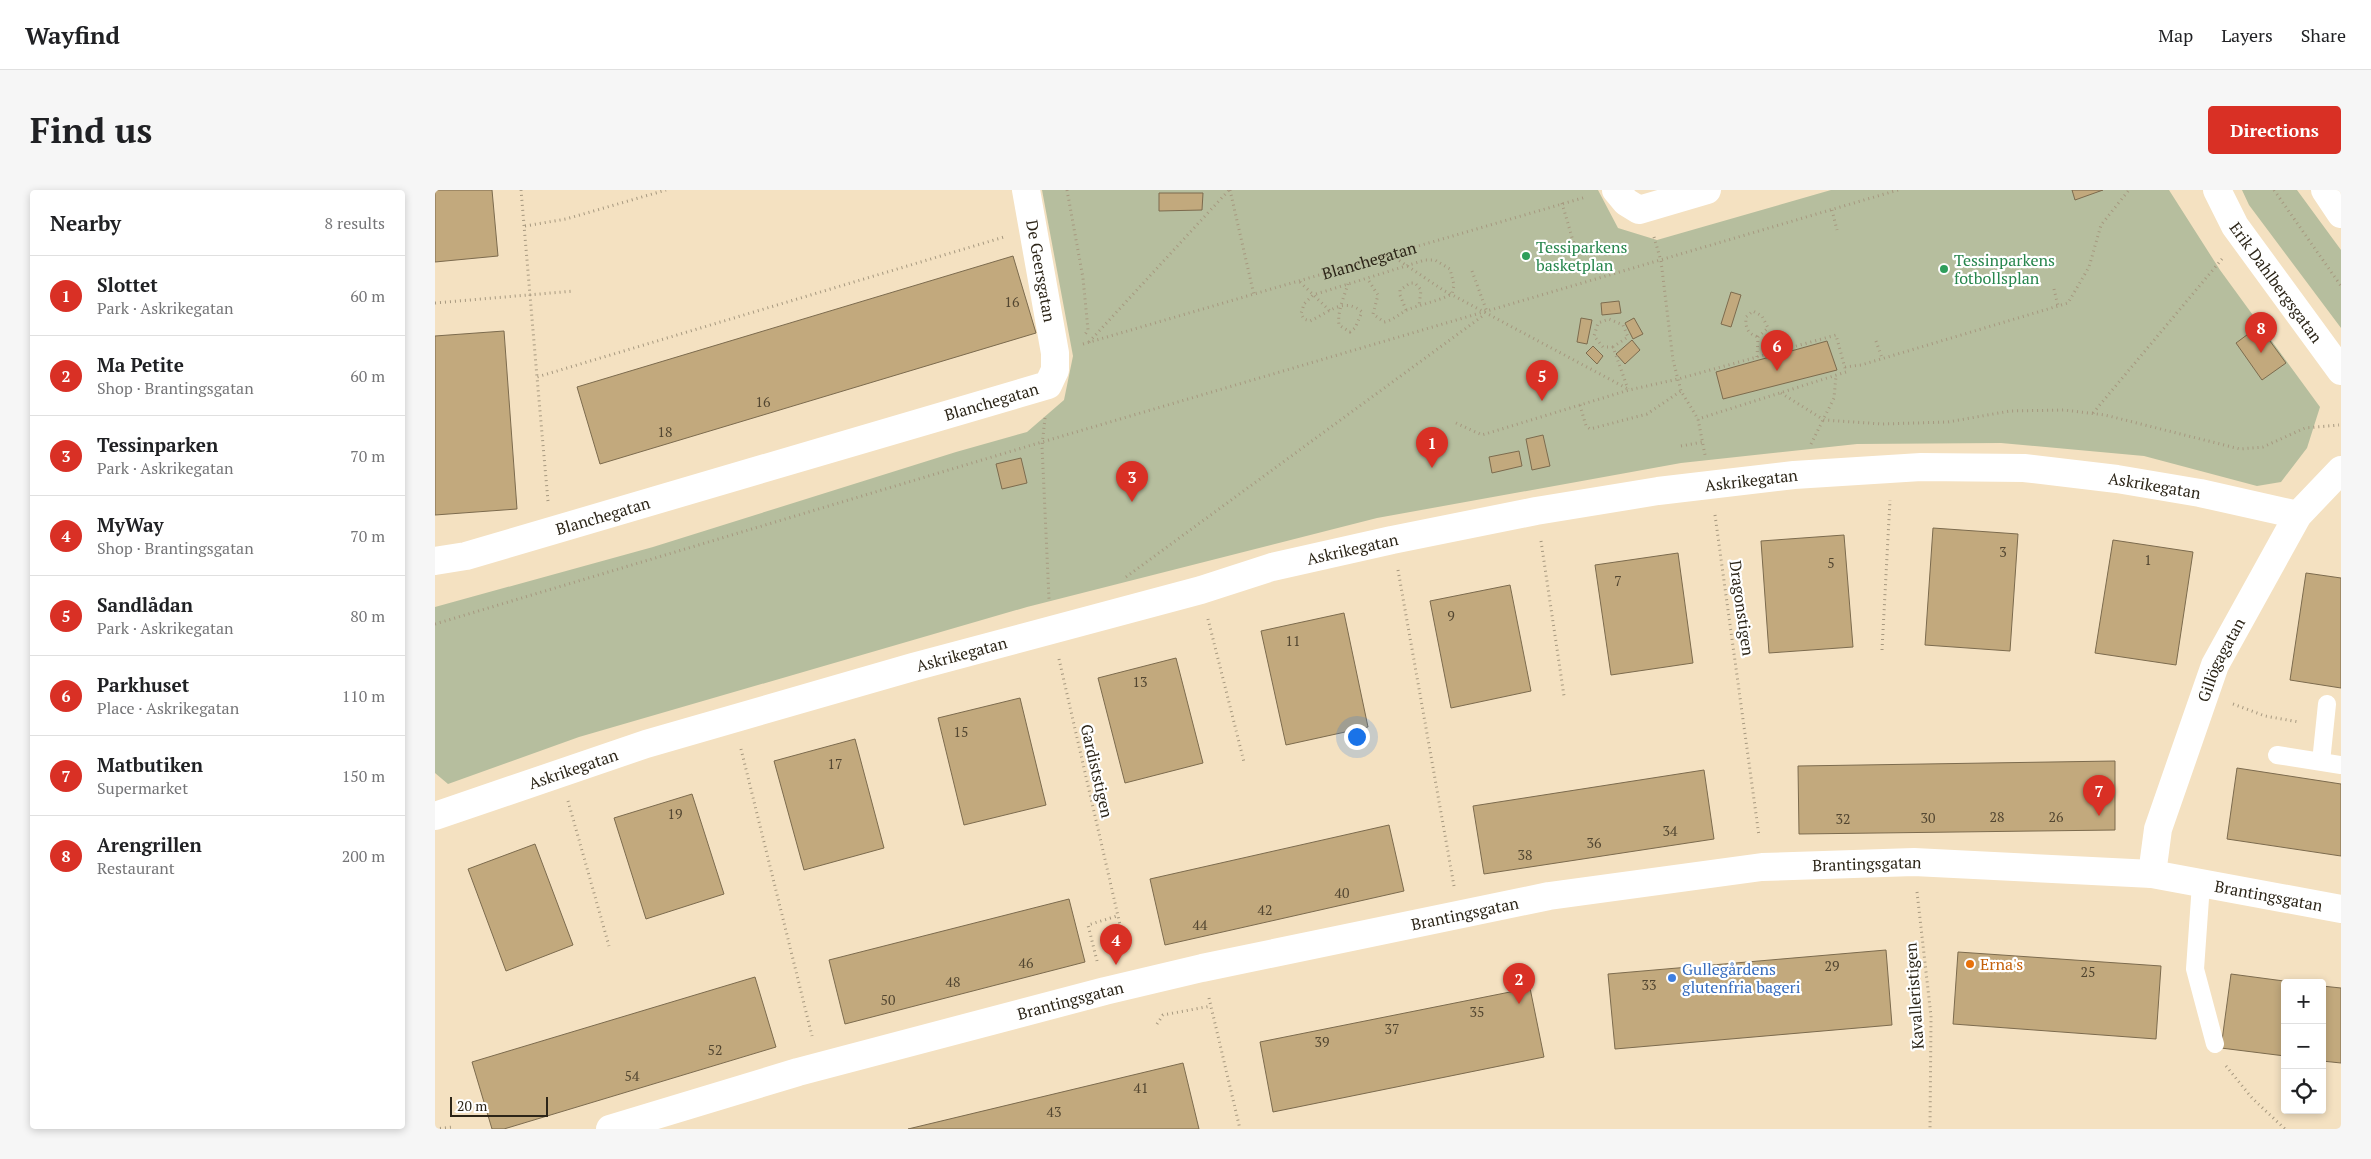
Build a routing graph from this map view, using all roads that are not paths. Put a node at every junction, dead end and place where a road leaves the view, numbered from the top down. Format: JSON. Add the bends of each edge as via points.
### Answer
{"nodes":[{"id":1,"x":1026,"y":190,"type":"edge"},
{"id":2,"x":1707,"y":190,"type":"edge"},
{"id":3,"x":2217,"y":190,"type":"edge"},
{"id":4,"x":2325,"y":190,"type":"edge"},
{"id":5,"x":1604,"y":193,"type":"edge"},
{"id":6,"x":2341,"y":214,"type":"edge"},
{"id":7,"x":1067,"y":349,"type":"joint"},
{"id":8,"x":2341,"y":371,"type":"edge"},
{"id":9,"x":2341,"y":470,"type":"edge"},
{"id":10,"x":2298,"y":515,"type":"junction"},
{"id":11,"x":435,"y":561,"type":"edge"},
{"id":12,"x":2327,"y":704,"type":"dead end"},
{"id":13,"x":2277,"y":755,"type":"dead end"},
{"id":14,"x":2321,"y":762,"type":"junction"},
{"id":15,"x":2341,"y":765,"type":"edge"},
{"id":16,"x":435,"y":816,"type":"edge"},
{"id":17,"x":2152,"y":874,"type":"junction"},
{"id":18,"x":2201,"y":884,"type":"junction"},
{"id":19,"x":2341,"y":909,"type":"edge"},
{"id":20,"x":2215,"y":1044,"type":"road end"},
{"id":21,"x":610,"y":1129,"type":"edge"}],
"edges":[{"from":1,"to":7,"type":"street","name":"De Geersgatan"},
{"from":2,"to":5,"type":"street","via":[[1639,210]]},
{"from":3,"to":8,"type":"street","name":"Erik Dahlbergsgatan","via":[[2235,226]]},
{"from":4,"to":6,"type":"street"},
{"from":7,"to":11,"type":"street","name":"Blanchegatan","via":[[1047,385],[1037,390],[466,556]]},
{"from":9,"to":10,"type":"street","name":"Gillögagatan"},
{"from":10,"to":16,"type":"street","name":"Askrikegatan","via":[[2199,493],[2024,468],[1921,467],[1795,475],[1658,491],[1536,511],[1272,567],[1201,590],[913,667],[645,744]]},
{"from":10,"to":17,"type":"street","name":"Gillögagatan","via":[[2215,665],[2158,829]]},
{"from":12,"to":14,"type":"lane"},
{"from":13,"to":14,"type":"lane"},
{"from":14,"to":15,"type":"lane"},
{"from":17,"to":18,"type":"street","name":"Brantingsgatan"},
{"from":17,"to":21,"type":"street","name":"Brantingsgatan","via":[[1913,862],[1762,867],[1549,896],[1105,991],[819,1067]]},
{"from":18,"to":19,"type":"street","name":"Brantingsgatan"},
{"from":18,"to":20,"type":"lane","via":[[2195,969]]}]}
